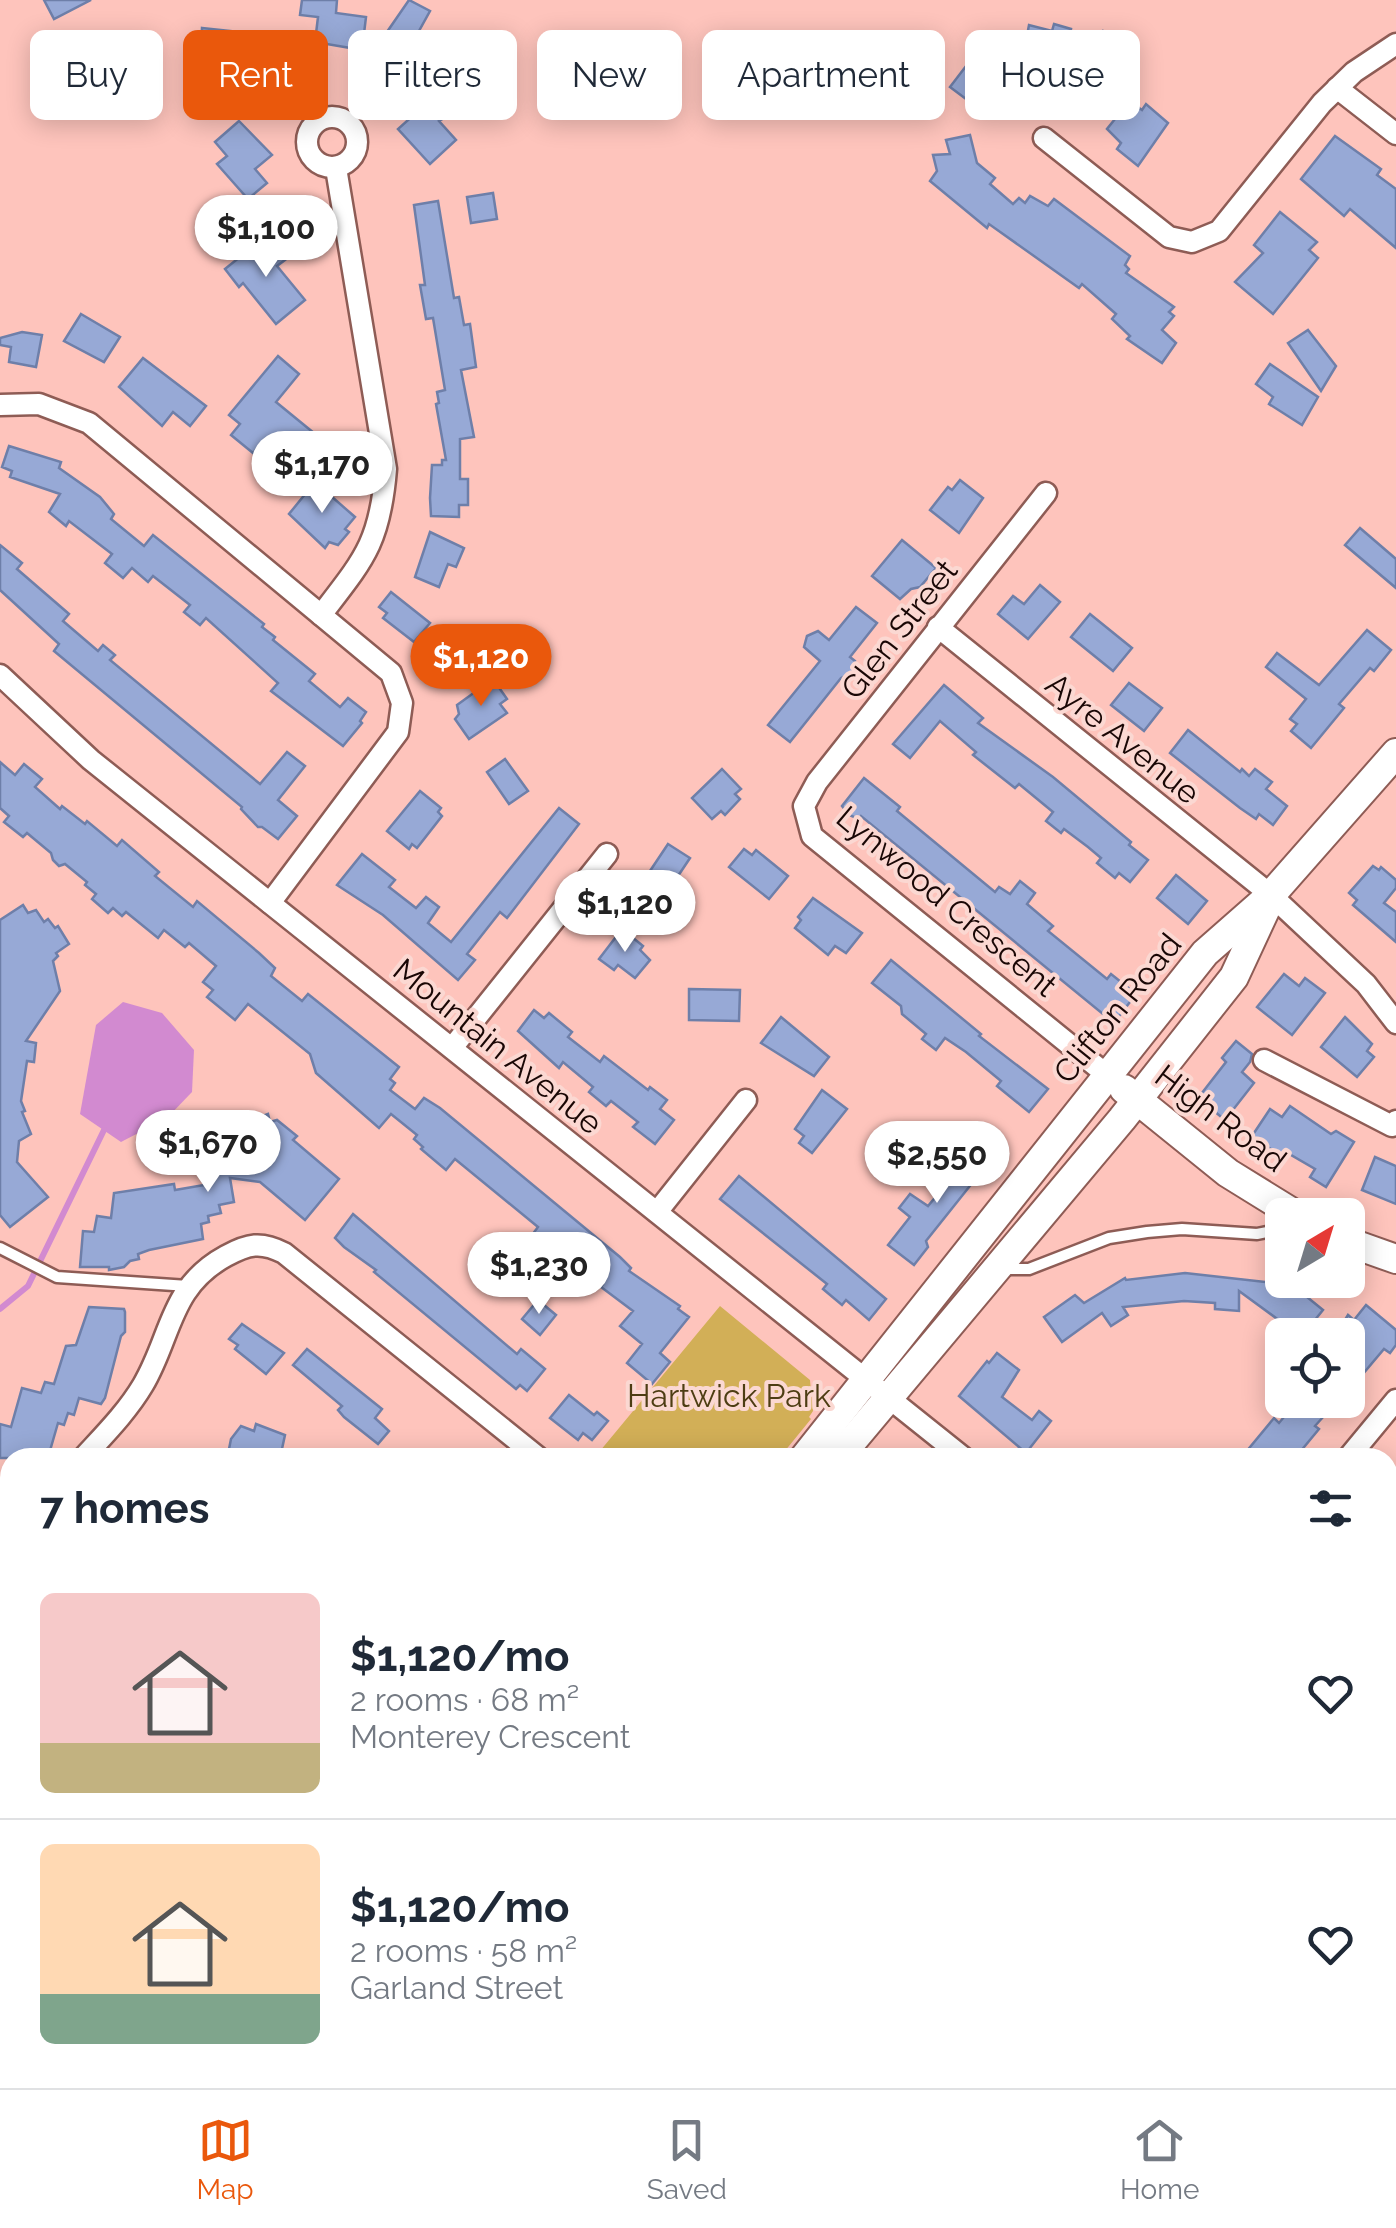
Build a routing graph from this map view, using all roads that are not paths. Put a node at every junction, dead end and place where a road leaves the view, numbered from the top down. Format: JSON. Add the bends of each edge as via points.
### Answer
{"nodes":[{"id":1,"x":1396,"y":44,"type":"edge"},
{"id":2,"x":1337,"y":88,"type":"junction"},
{"id":3,"x":1396,"y":134,"type":"edge"},
{"id":4,"x":1044,"y":138,"type":"dead end"},
{"id":5,"x":336,"y":168,"type":"dead end"},
{"id":6,"x":0,"y":405,"type":"edge"},
{"id":7,"x":1046,"y":493,"type":"dead end"},
{"id":8,"x":321,"y":615,"type":"junction"},
{"id":9,"x":938,"y":627,"type":"junction"},
{"id":10,"x":4,"y":681,"type":"edge"},
{"id":11,"x":1396,"y":753,"type":"edge"},
{"id":12,"x":804,"y":806,"type":"joint"},
{"id":13,"x":608,"y":854,"type":"dead end"},
{"id":14,"x":1271,"y":896,"type":"junction"},
{"id":15,"x":270,"y":903,"type":"junction"},
{"id":16,"x":1396,"y":1023,"type":"edge"},
{"id":17,"x":452,"y":1048,"type":"junction"},
{"id":18,"x":1264,"y":1060,"type":"dead end"},
{"id":19,"x":1107,"y":1075,"type":"junction"},
{"id":20,"x":746,"y":1100,"type":"dead end"},
{"id":21,"x":1137,"y":1101,"type":"junction"},
{"id":22,"x":1396,"y":1121,"type":"edge"},
{"id":23,"x":1268,"y":1198,"type":"edge"},
{"id":24,"x":657,"y":1212,"type":"junction"},
{"id":25,"x":1265,"y":1233,"type":"edge"},
{"id":26,"x":1365,"y":1248,"type":"edge"},
{"id":27,"x":2,"y":1249,"type":"edge"},
{"id":28,"x":1396,"y":1259,"type":"edge"},
{"id":29,"x":996,"y":1268,"type":"junction"},
{"id":30,"x":188,"y":1286,"type":"junction"},
{"id":31,"x":877,"y":1388,"type":"junction"},
{"id":32,"x":1396,"y":1400,"type":"edge"},
{"id":33,"x":91,"y":1448,"type":"edge"},
{"id":34,"x":527,"y":1448,"type":"edge"},
{"id":35,"x":814,"y":1448,"type":"edge"},
{"id":36,"x":844,"y":1448,"type":"edge"},
{"id":37,"x":952,"y":1448,"type":"edge"},
{"id":38,"x":1356,"y":1448,"type":"edge"}],
"edges":[{"from":1,"to":2,"type":"street"},
{"from":2,"to":3,"type":"street"},
{"from":2,"to":4,"type":"street","via":[[1219,231],[1192,242],[1169,236]]},
{"from":5,"to":8,"type":"street","via":[[386,470],[383,514],[366,555]]},
{"from":6,"to":8,"type":"street","via":[[39,404],[90,424]]},
{"from":7,"to":9,"type":"street","name":"Glen Street"},
{"from":8,"to":15,"type":"street","via":[[390,673],[402,703],[398,732]]},
{"from":9,"to":12,"type":"street","name":"Glen Street"},
{"from":9,"to":14,"type":"street","name":"Ayre Avenue"},
{"from":10,"to":15,"type":"street","name":"Mountain Avenue"},
{"from":11,"to":14,"type":"main road","name":"Clifton Road"},
{"from":12,"to":19,"type":"street","name":"Lynwood Crescent","via":[[812,836]]},
{"from":13,"to":17,"type":"street"},
{"from":14,"to":16,"type":"street","name":"Ayre Avenue","via":[[1366,984]]},
{"from":14,"to":19,"type":"main road","name":"Clifton Road","via":[[1206,952]]},
{"from":14,"to":21,"type":"main road","name":"Clifton Road","via":[[1234,978]]},
{"from":15,"to":17,"type":"street","name":"Mountain Avenue"},
{"from":17,"to":24,"type":"street","name":"Mountain Avenue"},
{"from":18,"to":22,"type":"street","via":[[1392,1126]]},
{"from":19,"to":21,"type":"main road","name":"High Road"},
{"from":19,"to":31,"type":"main road","name":"Clifton Road"},
{"from":20,"to":24,"type":"street"},
{"from":21,"to":23,"type":"main road","name":"High Road"},
{"from":21,"to":29,"type":"main road","name":"Clifton Road"},
{"from":24,"to":31,"type":"street","name":"Mountain Avenue"},
{"from":25,"to":29,"type":"lane","via":[[1147,1232],[1109,1238],[1028,1269]]},
{"from":26,"to":28,"type":"main road"},
{"from":27,"to":30,"type":"lane","via":[[57,1277]]},
{"from":29,"to":31,"type":"main road","name":"Clifton Road"},
{"from":30,"to":33,"type":"street","via":[[142,1388]]},
{"from":30,"to":34,"type":"street","via":[[239,1249],[267,1244]]},
{"from":31,"to":35,"type":"main road","name":"Clifton Road"},
{"from":31,"to":36,"type":"main road","name":"Clifton Road"},
{"from":31,"to":37,"type":"street","name":"Mountain Avenue"},
{"from":32,"to":38,"type":"street"}]}
